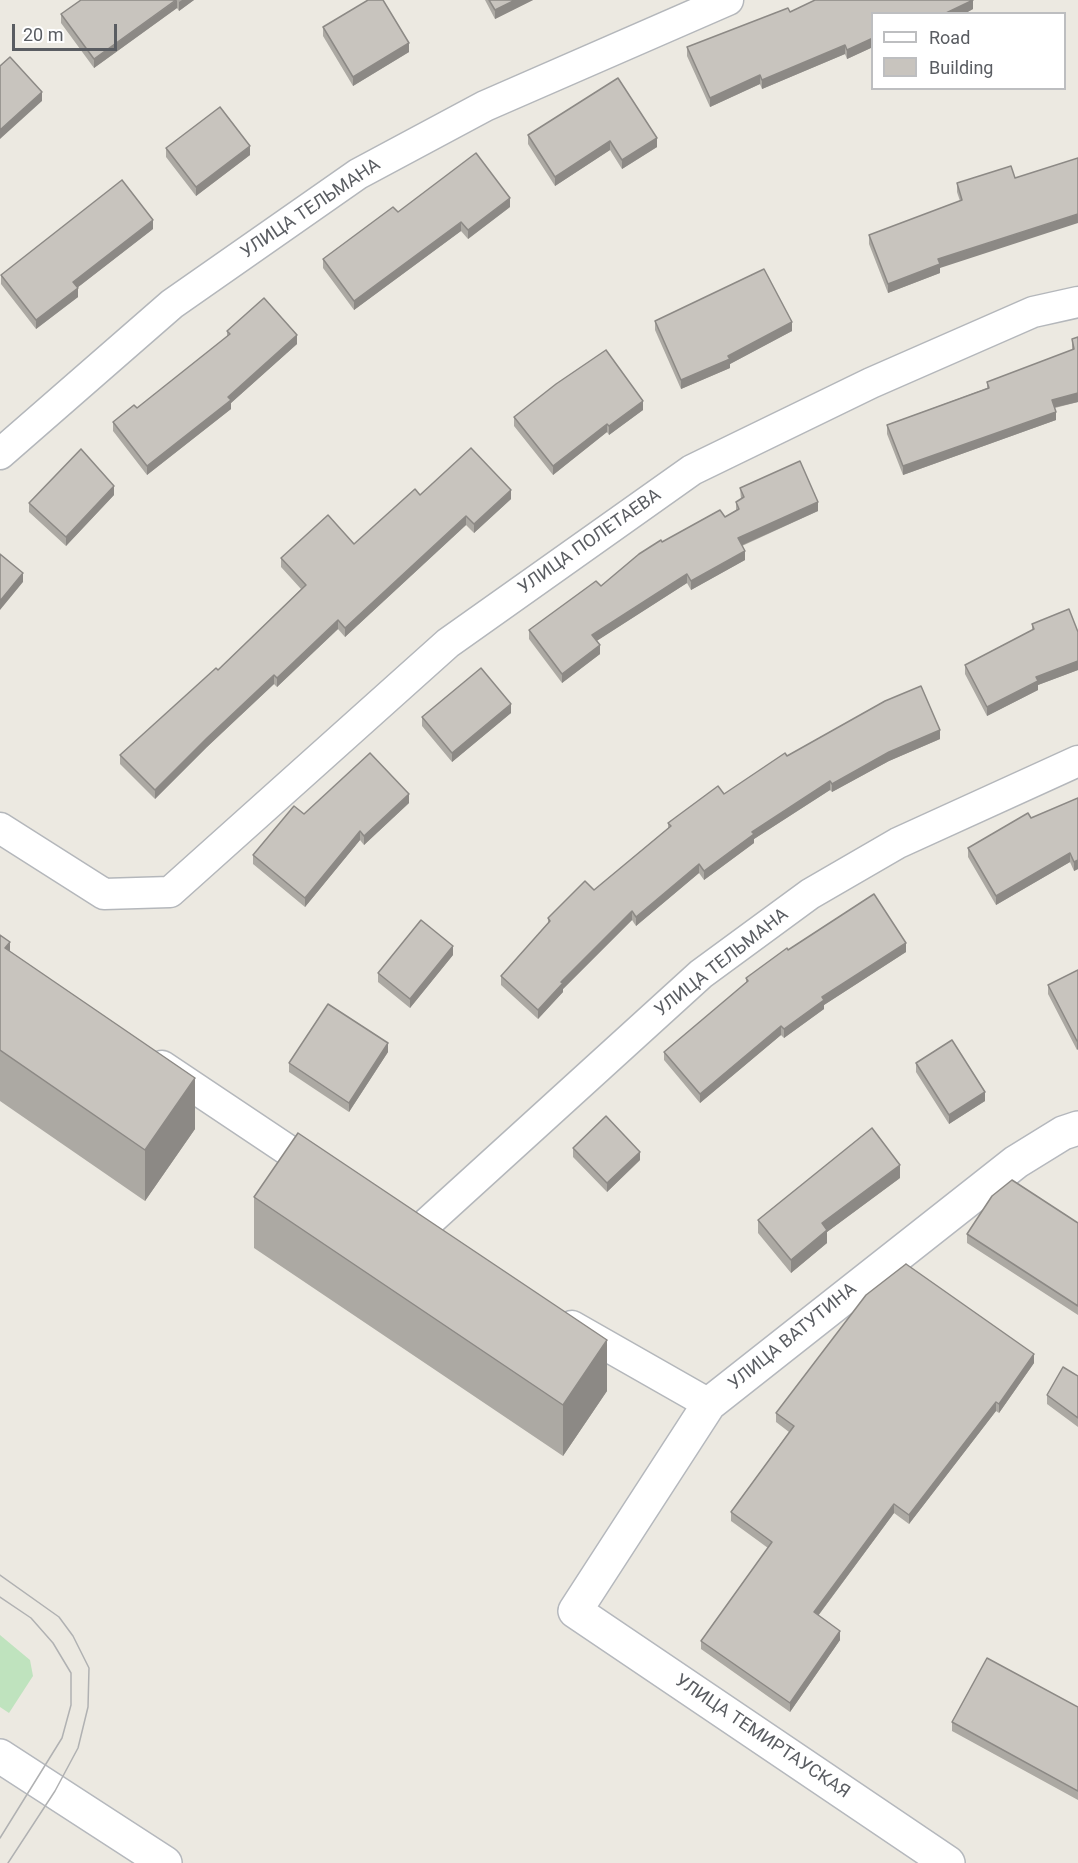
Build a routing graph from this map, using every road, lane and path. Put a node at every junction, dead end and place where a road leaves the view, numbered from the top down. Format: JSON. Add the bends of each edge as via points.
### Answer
{"nodes":[{"id":1,"x":728,"y":0,"type":"edge"},
{"id":2,"x":1078,"y":302,"type":"edge"},
{"id":3,"x":0,"y":454,"type":"edge"},
{"id":4,"x":1078,"y":761,"type":"edge"},
{"id":5,"x":0,"y":828,"type":"edge"},
{"id":6,"x":138,"y":1050,"type":"edge"},
{"id":7,"x":1078,"y":1128,"type":"edge"},
{"id":8,"x":345,"y":1188,"type":"edge"},
{"id":9,"x":414,"y":1234,"type":"edge"},
{"id":10,"x":546,"y":1311,"type":"edge"},
{"id":11,"x":709,"y":1404,"type":"junction"},
{"id":12,"x":575,"y":1611,"type":"joint"},
{"id":13,"x":0,"y":1756,"type":"edge"},
{"id":14,"x":165,"y":1863,"type":"edge"},
{"id":15,"x":948,"y":1863,"type":"edge"}],
"edges":[{"from":1,"to":3,"type":"street","name":"УЛИЦА ТЕЛЬМАНА","via":[[485,106],[358,174],[172,304]]},
{"from":2,"to":5,"type":"street","name":"УЛИЦА ПОЛЕТАЕВА","via":[[1033,312],[872,383],[692,470],[448,643],[170,892],[104,894]]},
{"from":4,"to":9,"type":"street","name":"УЛИЦА ТЕЛЬМАНА","via":[[898,843],[810,894],[701,974]]},
{"from":6,"to":8,"type":"street"},
{"from":7,"to":11,"type":"street","name":"УЛИЦА ВАТУТИНА","via":[[1016,1162]]},
{"from":10,"to":11,"type":"street"},
{"from":11,"to":12,"type":"street","name":"УЛИЦА ВАТУТИНА"},
{"from":12,"to":15,"type":"street","name":"УЛИЦА ТЕМИРТАУСКАЯ"},
{"from":13,"to":14,"type":"street"}]}
